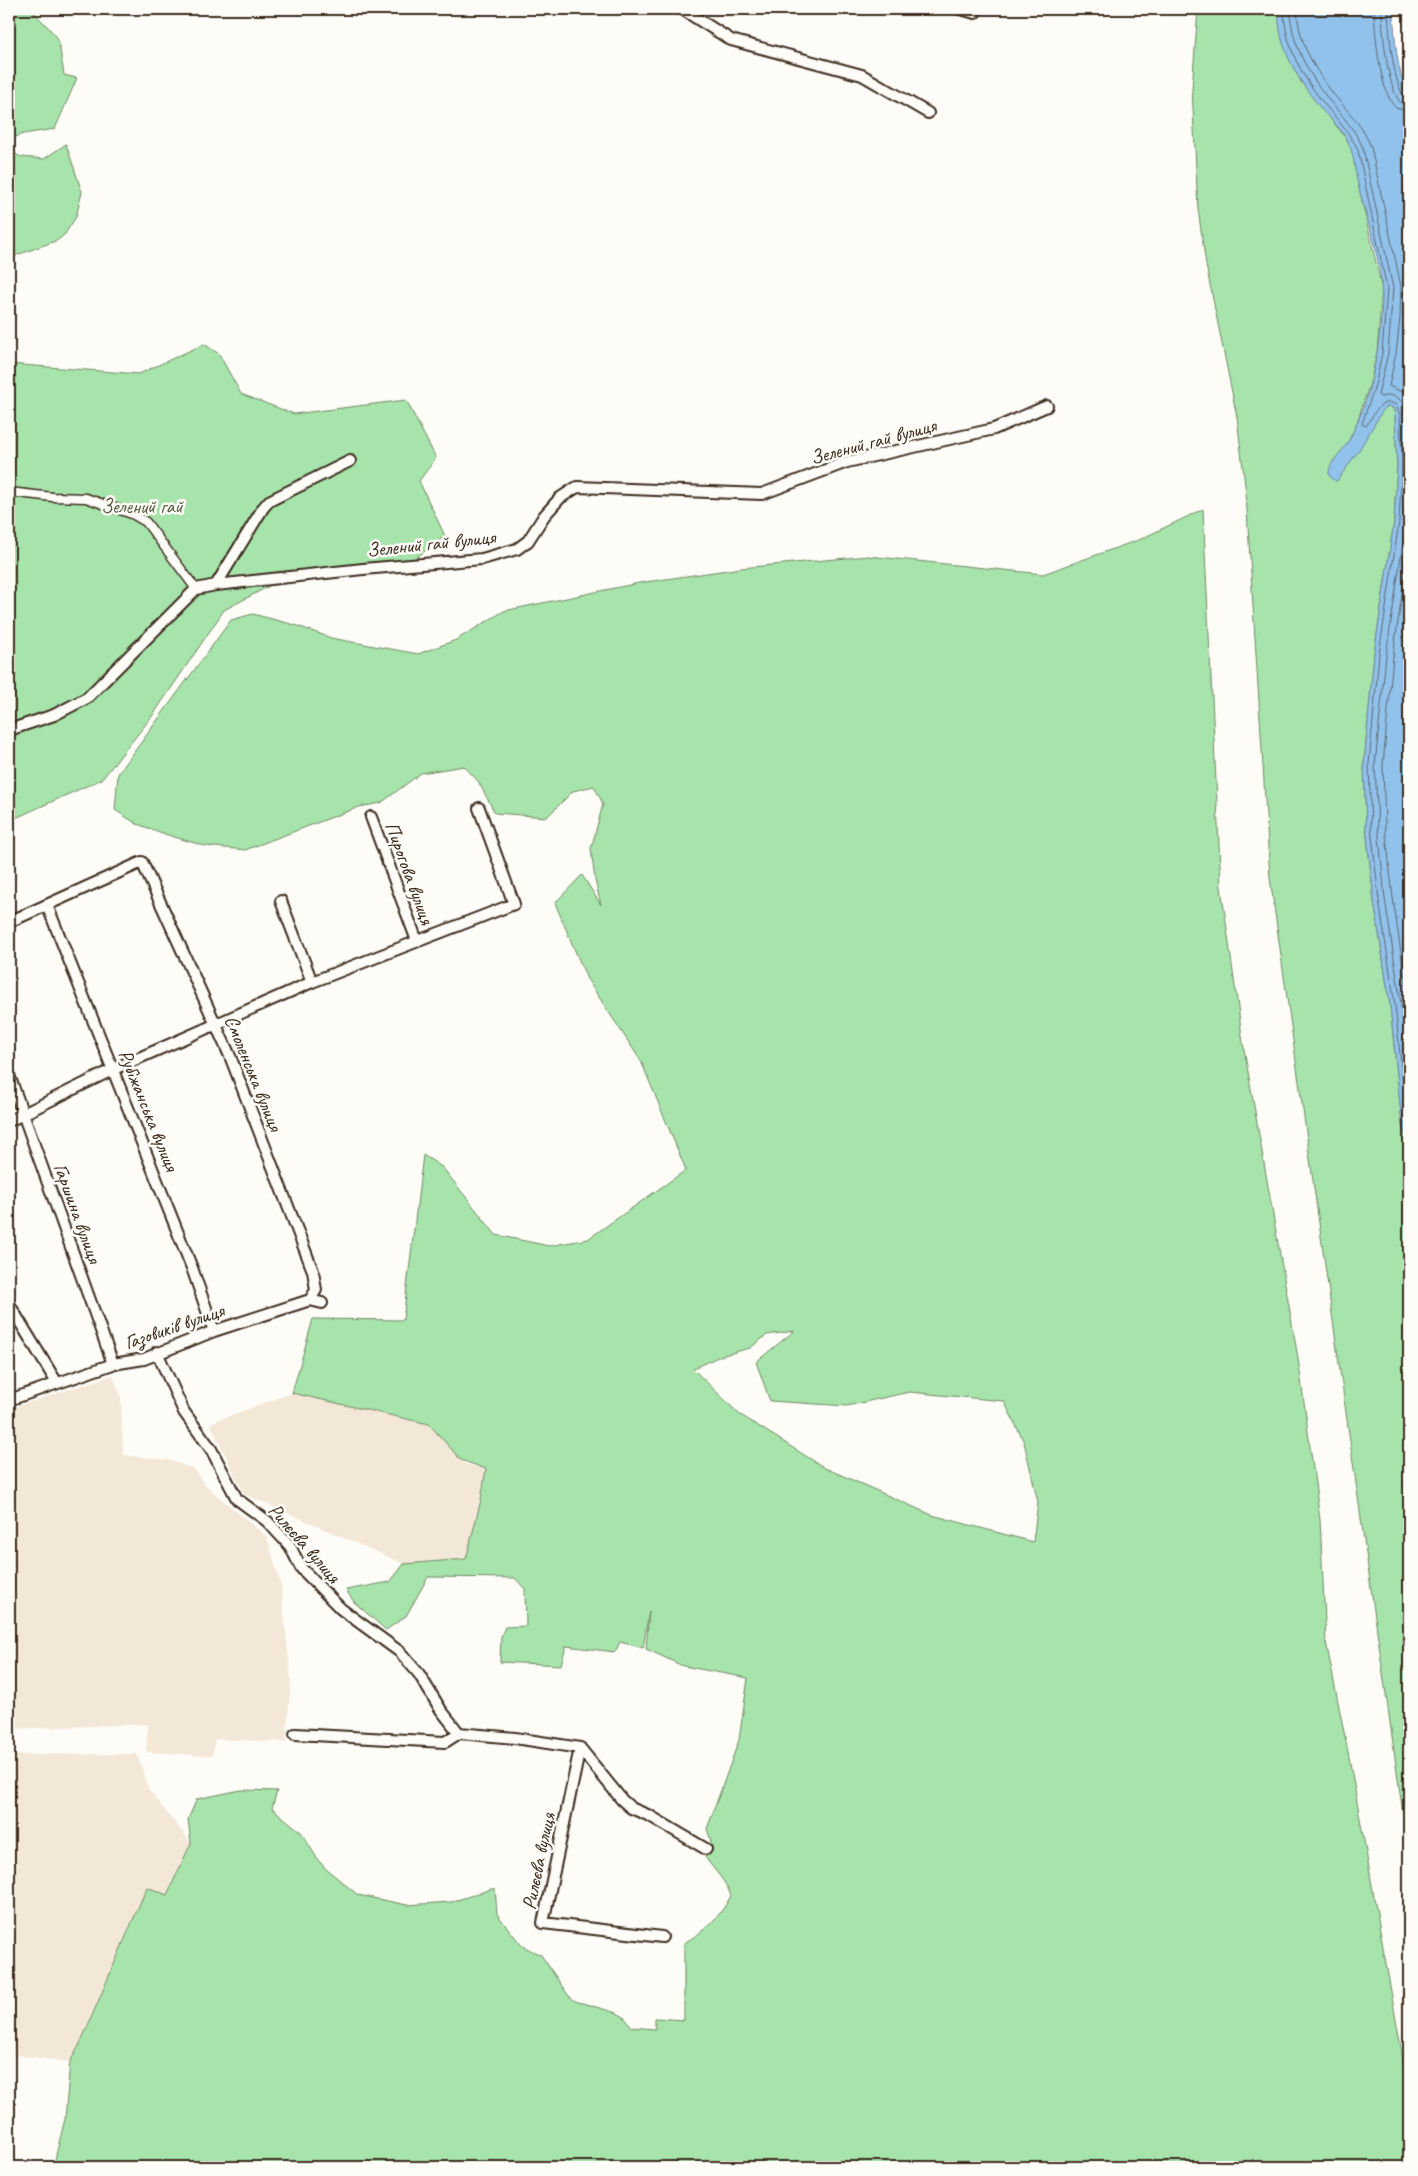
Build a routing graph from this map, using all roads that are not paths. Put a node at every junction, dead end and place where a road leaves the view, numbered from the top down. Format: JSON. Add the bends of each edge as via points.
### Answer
{"nodes":[{"id":1,"x":682,"y":9,"type":"edge"},
{"id":2,"x":960,"y":9,"type":"edge"},
{"id":3,"x":975,"y":13,"type":"dead end"},
{"id":4,"x":928,"y":113,"type":"dead end"},
{"id":5,"x":1047,"y":406,"type":"dead end"},
{"id":6,"x":350,"y":461,"type":"dead end"},
{"id":7,"x":9,"y":492,"type":"edge"},
{"id":8,"x":216,"y":585,"type":"junction"},
{"id":9,"x":196,"y":589,"type":"junction"},
{"id":10,"x":9,"y":730,"type":"edge"},
{"id":11,"x":479,"y":808,"type":"dead end"},
{"id":12,"x":370,"y":817,"type":"dead end"},
{"id":13,"x":281,"y":901,"type":"dead end"},
{"id":14,"x":47,"y":904,"type":"junction"},
{"id":15,"x":9,"y":922,"type":"edge"},
{"id":16,"x":417,"y":941,"type":"junction"},
{"id":17,"x":312,"y":982,"type":"junction"},
{"id":18,"x":217,"y":1025,"type":"junction"},
{"id":19,"x":114,"y":1069,"type":"junction"},
{"id":20,"x":9,"y":1075,"type":"edge"},
{"id":21,"x":24,"y":1115,"type":"junction"},
{"id":22,"x":9,"y":1121,"type":"edge"},
{"id":23,"x":310,"y":1300,"type":"junction"},
{"id":24,"x":322,"y":1303,"type":"dead end"},
{"id":25,"x":9,"y":1304,"type":"edge"},
{"id":26,"x":214,"y":1331,"type":"junction"},
{"id":27,"x":157,"y":1352,"type":"junction"},
{"id":28,"x":113,"y":1364,"type":"junction"},
{"id":29,"x":57,"y":1383,"type":"junction"},
{"id":30,"x":9,"y":1400,"type":"edge"},
{"id":31,"x":459,"y":1733,"type":"junction"},
{"id":32,"x":295,"y":1734,"type":"dead end"},
{"id":33,"x":580,"y":1748,"type":"junction"},
{"id":34,"x":706,"y":1849,"type":"dead end"},
{"id":35,"x":662,"y":1937,"type":"dead end"}],
"edges":[{"from":1,"to":4,"type":"street","via":[[731,40],[862,75]]},
{"from":2,"to":3,"type":"street"},
{"from":5,"to":8,"type":"street","name":"Зелений гай вулиця","via":[[994,429],[847,462],[762,494],[577,487],[560,498],[528,541],[517,549],[482,559]]},
{"from":6,"to":8,"type":"street","via":[[269,501]]},
{"from":7,"to":9,"type":"street","via":[[86,498],[132,514],[146,522]]},
{"from":8,"to":9,"type":"street","name":"Зелений гай вулиця"},
{"from":9,"to":10,"type":"street","via":[[87,698],[54,715]]},
{"from":11,"to":16,"type":"street","name":"Пирогова вулиця","via":[[514,904]]},
{"from":12,"to":16,"type":"street","name":"Пирогова вулиця"},
{"from":13,"to":17,"type":"street"},
{"from":14,"to":15,"type":"street"},
{"from":14,"to":18,"type":"street","name":"Смоленська вулиця","via":[[142,862]]},
{"from":14,"to":19,"type":"street","name":"Рубіжанська вулиця"},
{"from":16,"to":17,"type":"street","name":"Пирогова вулиця"},
{"from":17,"to":18,"type":"street","name":"Пирогова вулиця"},
{"from":18,"to":19,"type":"street","name":"Пирогова вулиця"},
{"from":18,"to":23,"type":"street","name":"Смоленська вулиця","via":[[313,1271],[316,1290]]},
{"from":19,"to":21,"type":"street","name":"Пирогова вулиця"},
{"from":19,"to":26,"type":"street","name":"Рубіжанська вулиця"},
{"from":20,"to":21,"type":"street","name":"Гаршина вулиця"},
{"from":21,"to":22,"type":"street","name":"Пирогова вулиця"},
{"from":21,"to":28,"type":"street","name":"Гаршина вулиця"},
{"from":23,"to":24,"type":"street"},
{"from":23,"to":26,"type":"street","name":"Газовиків вулиця"},
{"from":25,"to":29,"type":"street"},
{"from":26,"to":27,"type":"street","name":"Газовиків вулиця"},
{"from":27,"to":28,"type":"street","name":"Газовиків вулиця","via":[[144,1359]]},
{"from":27,"to":31,"type":"street","name":"Рилєєва вулиця","via":[[184,1412],[211,1448],[237,1499],[267,1521],[290,1546],[301,1568],[341,1609],[400,1652]]},
{"from":28,"to":29,"type":"street","name":"Газовиків вулиця"},
{"from":29,"to":30,"type":"street","name":"Газовиків вулиця"},
{"from":31,"to":32,"type":"street","via":[[445,1742]]},
{"from":31,"to":33,"type":"street"},
{"from":33,"to":34,"type":"street","via":[[631,1808]]},
{"from":33,"to":35,"type":"street","name":"Рилєєва вулиця","via":[[543,1923]]}]}
